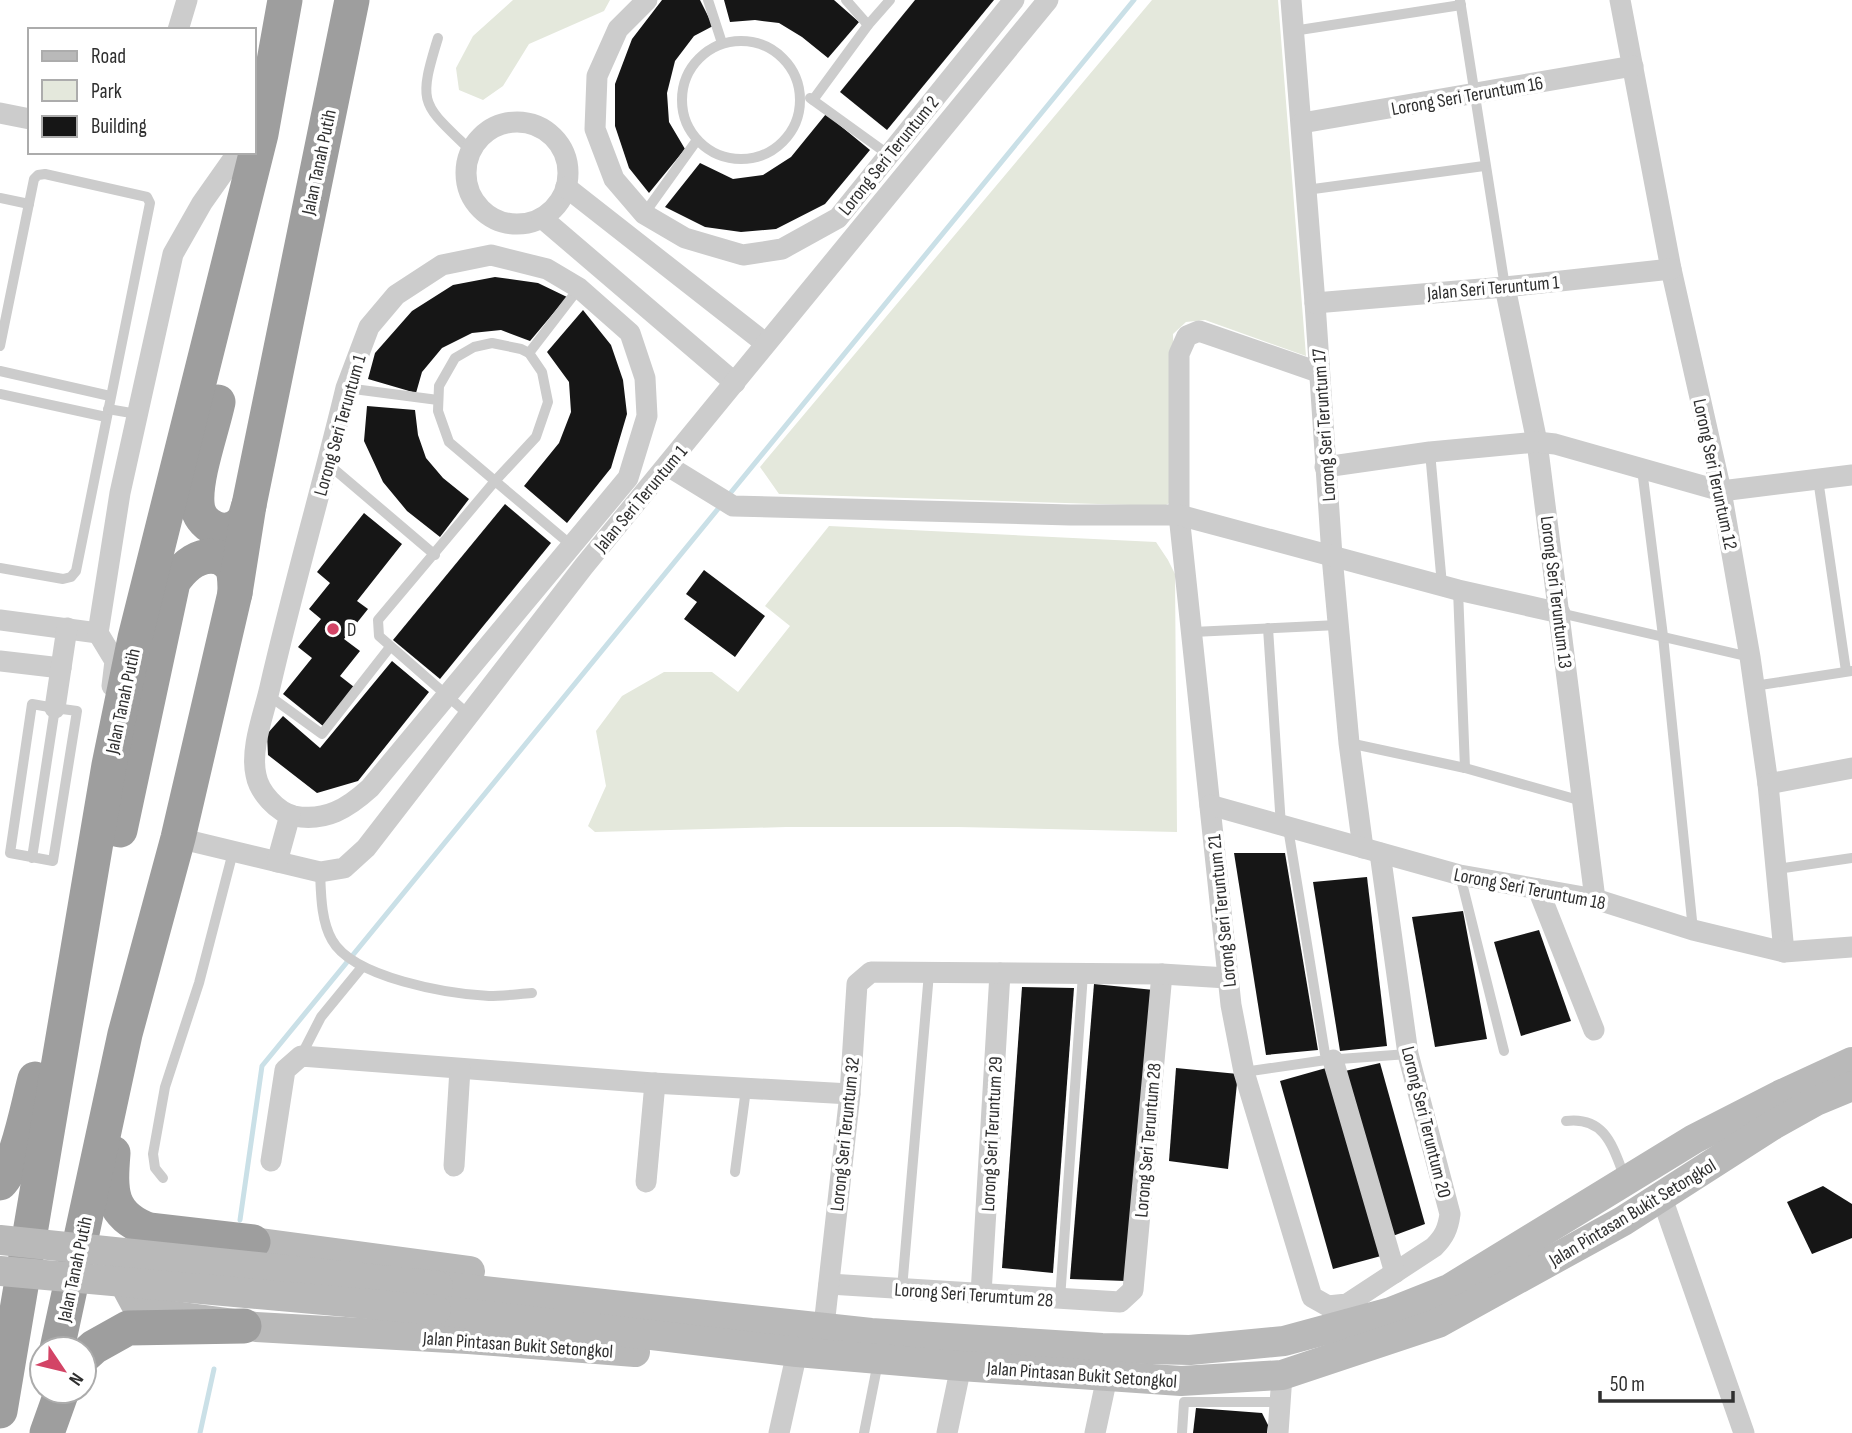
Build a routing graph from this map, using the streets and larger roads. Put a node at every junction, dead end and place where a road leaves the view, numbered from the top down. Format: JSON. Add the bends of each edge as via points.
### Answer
{"nodes":[{"id":1,"x":187,"y":0,"type":"edge"},
{"id":2,"x":285,"y":0,"type":"edge"},
{"id":3,"x":352,"y":0,"type":"edge"},
{"id":4,"x":647,"y":0,"type":"edge"},
{"id":5,"x":1014,"y":0,"type":"edge"},
{"id":6,"x":1048,"y":0,"type":"edge"},
{"id":7,"x":1291,"y":0,"type":"edge"},
{"id":8,"x":1620,"y":0,"type":"edge"},
{"id":9,"x":179,"y":28,"type":"edge"},
{"id":10,"x":1633,"y":66,"type":"junction"},
{"id":11,"x":256,"y":97,"type":"edge"},
{"id":12,"x":0,"y":113,"type":"edge"},
{"id":13,"x":28,"y":119,"type":"edge"},
{"id":14,"x":1302,"y":123,"type":"junction"},
{"id":15,"x":236,"y":154,"type":"edge"},
{"id":16,"x":240,"y":154,"type":"edge"},
{"id":17,"x":566,"y":187,"type":"junction"},
{"id":18,"x":542,"y":218,"type":"junction"},
{"id":19,"x":685,"y":238,"type":"junction"},
{"id":20,"x":665,"y":264,"type":"junction"},
{"id":21,"x":1671,"y":269,"type":"junction"},
{"id":22,"x":1505,"y":287,"type":"junction"},
{"id":23,"x":1315,"y":303,"type":"junction"},
{"id":24,"x":218,"y":306,"type":"junction"},
{"id":25,"x":649,"y":311,"type":"junction"},
{"id":26,"x":630,"y":333,"type":"junction"},
{"id":27,"x":765,"y":343,"type":"junction"},
{"id":28,"x":1318,"y":372,"type":"junction"},
{"id":29,"x":735,"y":383,"type":"junction"},
{"id":30,"x":1537,"y":442,"type":"junction"},
{"id":31,"x":668,"y":466,"type":"junction"},
{"id":32,"x":1325,"y":467,"type":"junction"},
{"id":33,"x":1852,"y":475,"type":"edge"},
{"id":34,"x":1721,"y":491,"type":"junction"},
{"id":35,"x":249,"y":505,"type":"junction"},
{"id":36,"x":1179,"y":515,"type":"junction"},
{"id":37,"x":1332,"y":556,"type":"junction"},
{"id":38,"x":235,"y":593,"type":"junction"},
{"id":39,"x":1560,"y":613,"type":"junction"},
{"id":40,"x":0,"y":620,"type":"edge"},
{"id":41,"x":67,"y":628,"type":"junction"},
{"id":42,"x":98,"y":634,"type":"junction"},
{"id":43,"x":0,"y":661,"type":"edge"},
{"id":44,"x":61,"y":668,"type":"junction"},
{"id":45,"x":55,"y":708,"type":"road end"},
{"id":46,"x":109,"y":765,"type":"junction"},
{"id":47,"x":1852,"y":768,"type":"edge"},
{"id":48,"x":1768,"y":784,"type":"junction"},
{"id":49,"x":1210,"y":805,"type":"junction"},
{"id":50,"x":290,"y":815,"type":"junction"},
{"id":51,"x":178,"y":838,"type":"junction"},
{"id":52,"x":1371,"y":851,"type":"junction"},
{"id":53,"x":277,"y":862,"type":"junction"},
{"id":54,"x":1538,"y":889,"type":"junction"},
{"id":55,"x":1595,"y":899,"type":"junction"},
{"id":56,"x":1852,"y":947,"type":"edge"},
{"id":57,"x":1784,"y":951,"type":"junction"},
{"id":58,"x":1000,"y":973,"type":"junction"},
{"id":59,"x":1162,"y":974,"type":"junction"},
{"id":60,"x":72,"y":978,"type":"junction"},
{"id":61,"x":1227,"y":978,"type":"junction"},
{"id":62,"x":1594,"y":1030,"type":"dead end"},
{"id":63,"x":125,"y":1034,"type":"junction"},
{"id":64,"x":1330,"y":1060,"type":"road end"},
{"id":65,"x":1852,"y":1062,"type":"edge"},
{"id":66,"x":460,"y":1069,"type":"junction"},
{"id":67,"x":654,"y":1083,"type":"junction"},
{"id":68,"x":1852,"y":1086,"type":"edge"},
{"id":69,"x":850,"y":1094,"type":"junction"},
{"id":70,"x":271,"y":1161,"type":"dead end"},
{"id":71,"x":454,"y":1166,"type":"dead end"},
{"id":72,"x":40,"y":1170,"type":"junction"},
{"id":73,"x":646,"y":1182,"type":"dead end"},
{"id":74,"x":0,"y":1183,"type":"edge"},
{"id":75,"x":1598,"y":1198,"type":"junction"},
{"id":76,"x":1662,"y":1198,"type":"junction"},
{"id":77,"x":1623,"y":1221,"type":"junction"},
{"id":78,"x":0,"y":1240,"type":"edge"},
{"id":79,"x":253,"y":1242,"type":"junction"},
{"id":80,"x":0,"y":1271,"type":"edge"},
{"id":81,"x":1395,"y":1273,"type":"junction"},
{"id":82,"x":828,"y":1284,"type":"junction"},
{"id":83,"x":981,"y":1294,"type":"junction"},
{"id":84,"x":1312,"y":1297,"type":"joint"},
{"id":85,"x":437,"y":1298,"type":"junction"},
{"id":86,"x":1120,"y":1301,"type":"joint"},
{"id":87,"x":825,"y":1317,"type":"junction"},
{"id":88,"x":244,"y":1326,"type":"junction"},
{"id":89,"x":60,"y":1335,"type":"edge"},
{"id":90,"x":98,"y":1344,"type":"edge"},
{"id":91,"x":875,"y":1346,"type":"junction"},
{"id":92,"x":783,"y":1350,"type":"junction"},
{"id":93,"x":961,"y":1366,"type":"junction"},
{"id":94,"x":1107,"y":1377,"type":"junction"},
{"id":95,"x":1281,"y":1389,"type":"junction"},
{"id":96,"x":45,"y":1405,"type":"edge"},
{"id":97,"x":57,"y":1405,"type":"edge"},
{"id":98,"x":0,"y":1411,"type":"edge"},
{"id":99,"x":38,"y":1433,"type":"edge"},
{"id":100,"x":47,"y":1433,"type":"edge"},
{"id":101,"x":779,"y":1433,"type":"edge"},
{"id":102,"x":947,"y":1433,"type":"edge"},
{"id":103,"x":1096,"y":1433,"type":"edge"},
{"id":104,"x":1278,"y":1433,"type":"edge"},
{"id":105,"x":1744,"y":1433,"type":"edge"}],
"edges":[{"from":1,"to":9,"type":"street"},
{"from":2,"to":11,"type":"highway","name":"Jalan Tanah Putih"},
{"from":3,"to":35,"type":"highway","name":"Jalan Tanah Putih"},
{"from":4,"to":19,"type":"street","name":"Lorong Seri Teruntum 2","via":[[618,29],[597,76],[594,129],[614,179],[644,214]]},
{"from":5,"to":19,"type":"street","name":"Lorong Seri Teruntum 2","via":[[838,218],[782,249],[743,255]]},
{"from":6,"to":27,"type":"street","name":"Jalan Seri Teruntum 1"},
{"from":7,"to":14,"type":"street","name":"Lorong Seri Teruntum 17"},
{"from":8,"to":10,"type":"street","name":"Lorong Seri Teruntum 12"},
{"from":10,"to":14,"type":"street","name":"Lorong Seri Teruntum 16"},
{"from":10,"to":21,"type":"street","name":"Lorong Seri Teruntum 12"},
{"from":12,"to":13,"type":"street"},
{"from":14,"to":23,"type":"street","name":"Lorong Seri Teruntum 17"},
{"from":15,"to":42,"type":"street","via":[[173,254],[116,516]]},
{"from":16,"to":24,"type":"highway","name":"Jalan Tanah Putih"},
{"from":17,"to":18,"type":"street","via":[[557,205]]},
{"from":17,"to":18,"type":"street","via":[[568,162],[556,139],[536,125],[510,122],[487,131],[471,150],[466,176],[473,200],[492,218],[517,225]]},
{"from":17,"to":20,"type":"street"},
{"from":18,"to":25,"type":"street"},
{"from":19,"to":20,"type":"street"},
{"from":20,"to":27,"type":"street"},
{"from":21,"to":22,"type":"street","name":"Jalan Seri Teruntum 1"},
{"from":21,"to":34,"type":"street","name":"Lorong Seri Teruntum 12"},
{"from":22,"to":23,"type":"street","name":"Jalan Seri Teruntum 1"},
{"from":22,"to":30,"type":"street","name":"Lorong Seri Teruntum 13"},
{"from":23,"to":28,"type":"street","name":"Lorong Seri Teruntum 17"},
{"from":24,"to":35,"type":"highway","via":[[226,370],[196,506],[202,520],[215,530],[230,530],[243,520]]},
{"from":24,"to":46,"type":"highway","name":"Jalan Tanah Putih","via":[[135,638]]},
{"from":25,"to":26,"type":"street"},
{"from":25,"to":29,"type":"street"},
{"from":26,"to":50,"type":"street","via":[[645,378],[647,416],[628,478],[370,788],[350,806],[330,814],[311,818]]},
{"from":26,"to":50,"type":"street","name":"Lorong Seri Teruntum 1","via":[[579,288],[547,269],[491,255],[442,265],[396,295],[369,327],[346,388],[255,753],[256,776],[265,797]]},
{"from":27,"to":29,"type":"street","name":"Jalan Seri Teruntum 1"},
{"from":28,"to":32,"type":"street","name":"Lorong Seri Teruntum 17"},
{"from":28,"to":36,"type":"street","name":"Lorong Seri Teruntum 21","via":[[1199,331],[1187,336],[1179,354]]},
{"from":29,"to":31,"type":"street","name":"Jalan Seri Teruntum 1"},
{"from":30,"to":32,"type":"street"},
{"from":30,"to":34,"type":"street"},
{"from":30,"to":39,"type":"street","name":"Lorong Seri Teruntum 13"},
{"from":31,"to":36,"type":"street","via":[[725,502]]},
{"from":31,"to":53,"type":"street","name":"Jalan Seri Teruntum 1","via":[[584,566],[366,848],[344,868],[320,872]]},
{"from":32,"to":37,"type":"street","name":"Lorong Seri Teruntum 17"},
{"from":33,"to":34,"type":"street"},
{"from":34,"to":48,"type":"street","name":"Lorong Seri Teruntum 12"},
{"from":35,"to":38,"type":"highway","name":"Jalan Tanah Putih"},
{"from":36,"to":37,"type":"street"},
{"from":36,"to":49,"type":"street","name":"Lorong Seri Teruntum 21"},
{"from":37,"to":39,"type":"street"},
{"from":37,"to":52,"type":"street","name":"Lorong Seri Teruntum 17","via":[[1349,743]]},
{"from":38,"to":51,"type":"highway","name":"Jalan Tanah Putih"},
{"from":38,"to":72,"type":"highway","via":[[233,570],[218,557],[202,556],[181,570],[173,582],[90,988],[58,1126]]},
{"from":39,"to":55,"type":"street","name":"Lorong Seri Teruntum 13"},
{"from":40,"to":41,"type":"street"},
{"from":41,"to":42,"type":"street"},
{"from":41,"to":44,"type":"street"},
{"from":42,"to":46,"type":"street","via":[[115,661],[107,734]]},
{"from":43,"to":44,"type":"street"},
{"from":44,"to":45,"type":"street"},
{"from":46,"to":60,"type":"highway","name":"Jalan Tanah Putih"},
{"from":47,"to":48,"type":"street"},
{"from":48,"to":57,"type":"street","name":"Lorong Seri Teruntum 12"},
{"from":49,"to":52,"type":"street","name":"Lorong Seri Teruntum 18"},
{"from":49,"to":61,"type":"street","name":"Lorong Seri Teruntum 21"},
{"from":50,"to":53,"type":"street"},
{"from":51,"to":53,"type":"street"},
{"from":51,"to":63,"type":"highway","name":"Jalan Tanah Putih"},
{"from":52,"to":54,"type":"street","name":"Lorong Seri Teruntum 18","via":[[1460,875]]},
{"from":52,"to":81,"type":"street","name":"Lorong Seri Teruntum 20","via":[[1408,1054],[1450,1214],[1444,1237]]},
{"from":54,"to":55,"type":"street","name":"Lorong Seri Teruntum 18"},
{"from":54,"to":62,"type":"street"},
{"from":55,"to":57,"type":"street","name":"Lorong Seri Teruntum 18"},
{"from":56,"to":57,"type":"street","name":"Lorong Seri Teruntum 18"},
{"from":58,"to":59,"type":"street"},
{"from":58,"to":69,"type":"street","name":"Lorong Seri Teruntum 32","via":[[871,972],[858,984]]},
{"from":58,"to":83,"type":"street","name":"Lorong Seri Teruntum 29"},
{"from":59,"to":61,"type":"street"},
{"from":59,"to":86,"type":"street","name":"Lorong Seri Teruntum 28","via":[[1133,1290]]},
{"from":60,"to":72,"type":"highway","name":"Jalan Tanah Putih"},
{"from":60,"to":74,"type":"highway","via":[[42,1055],[14,1157]]},
{"from":61,"to":84,"type":"street","name":"Lorong Seri Teruntum 21","via":[[1244,1072]]},
{"from":63,"to":79,"type":"highway","via":[[111,1174],[114,1202],[125,1218],[149,1230]]},
{"from":63,"to":89,"type":"highway","name":"Jalan Tanah Putih"},
{"from":64,"to":81,"type":"street"},
{"from":65,"to":75,"type":"main road","name":"Jalan Pintasan Bukit Setongkol","via":[[1694,1139]]},
{"from":66,"to":67,"type":"street"},
{"from":66,"to":70,"type":"street","via":[[301,1056],[285,1070]]},
{"from":66,"to":71,"type":"street"},
{"from":67,"to":69,"type":"street"},
{"from":67,"to":73,"type":"street"},
{"from":68,"to":76,"type":"main road","name":"Jalan Pintasan Bukit Setongkol","via":[[1773,1125]]},
{"from":69,"to":82,"type":"street","name":"Lorong Seri Teruntum 32"},
{"from":72,"to":98,"type":"highway","name":"Jalan Tanah Putih"},
{"from":75,"to":77,"type":"main road","via":[[1615,1205]]},
{"from":75,"to":91,"type":"main road","name":"Jalan Pintasan Bukit Setongkol","via":[[1449,1289],[1391,1312],[1284,1342],[1190,1350],[961,1337]]},
{"from":76,"to":77,"type":"main road","name":"Jalan Pintasan Bukit Setongkol"},
{"from":76,"to":105,"type":"street"},
{"from":77,"to":95,"type":"main road","name":"Jalan Pintasan Bukit Setongkol","via":[[1438,1322]]},
{"from":78,"to":85,"type":"main road","bridge":true},
{"from":79,"to":87,"type":"main road"},
{"from":79,"to":88,"type":"main road","name":"Jalan Pintasan Bukit Setongkol","via":[[148,1250],[134,1258],[126,1277],[130,1296],[152,1313]]},
{"from":80,"to":85,"type":"main road","bridge":true},
{"from":81,"to":84,"type":"street","name":"Lorong Seri Teruntum 20","via":[[1347,1304],[1328,1306]]},
{"from":82,"to":83,"type":"street","name":"Lorong Seri Terumtum 28"},
{"from":82,"to":87,"type":"street","name":"Lorong Seri Teruntum 32"},
{"from":83,"to":86,"type":"street","name":"Lorong Seri Terumtum 28"},
{"from":85,"to":91,"type":"main road","name":"Jalan Pintasan Bukit Setongkol"},
{"from":85,"to":92,"type":"main road"},
{"from":87,"to":91,"type":"main road"},
{"from":88,"to":90,"type":"highway","via":[[128,1328]]},
{"from":88,"to":92,"type":"main road","name":"Jalan Pintasan Bukit Setongkol","via":[[705,1358]]},
{"from":91,"to":92,"type":"main road","name":"Jalan Pintasan Bukit Setongkol"},
{"from":91,"to":93,"type":"main road","name":"Jalan Pintasan Bukit Setongkol"},
{"from":92,"to":101,"type":"street"},
{"from":93,"to":94,"type":"main road","name":"Jalan Pintasan Bukit Setongkol"},
{"from":93,"to":102,"type":"street"},
{"from":94,"to":95,"type":"main road","name":"Jalan Pintasan Bukit Setongkol"},
{"from":94,"to":103,"type":"street"},
{"from":95,"to":104,"type":"street"},
{"from":96,"to":99,"type":"highway"},
{"from":97,"to":100,"type":"highway"}]}
